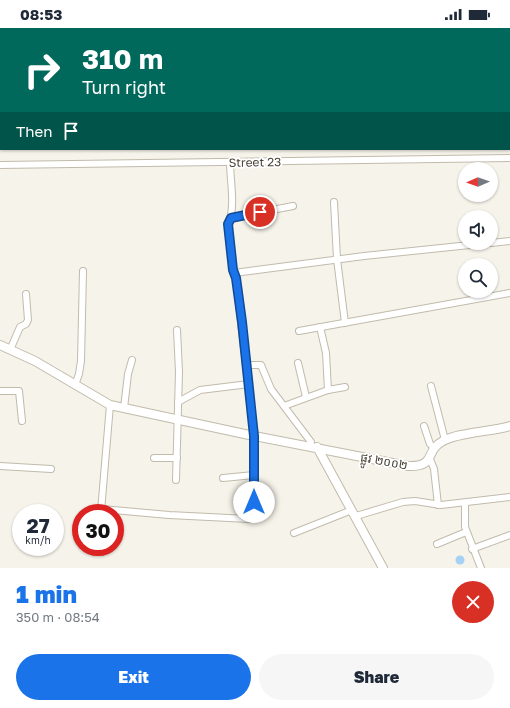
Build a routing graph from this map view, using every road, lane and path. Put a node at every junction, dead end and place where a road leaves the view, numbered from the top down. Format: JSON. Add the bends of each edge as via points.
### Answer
{"nodes":[{"id":1,"x":510,"y":158,"type":"edge"},
{"id":2,"x":230,"y":162,"type":"junction"},
{"id":3,"x":0,"y":165,"type":"edge"},
{"id":4,"x":334,"y":202,"type":"dead end"},
{"id":5,"x":293,"y":206,"type":"dead end"},
{"id":6,"x":231,"y":218,"type":"junction"},
{"id":7,"x":510,"y":241,"type":"edge"},
{"id":8,"x":498,"y":242,"type":"edge"},
{"id":9,"x":458,"y":246,"type":"edge"},
{"id":10,"x":337,"y":259,"type":"junction"},
{"id":11,"x":83,"y":271,"type":"dead end"},
{"id":12,"x":234,"y":273,"type":"junction"},
{"id":13,"x":510,"y":293,"type":"edge"},
{"id":14,"x":26,"y":294,"type":"dead end"},
{"id":15,"x":345,"y":323,"type":"junction"},
{"id":16,"x":320,"y":327,"type":"junction"},
{"id":17,"x":177,"y":330,"type":"dead end"},
{"id":18,"x":299,"y":331,"type":"dead end"},
{"id":19,"x":0,"y":346,"type":"edge"},
{"id":20,"x":10,"y":350,"type":"junction"},
{"id":21,"x":132,"y":360,"type":"dead end"},
{"id":22,"x":298,"y":362,"type":"dead end"},
{"id":23,"x":247,"y":365,"type":"junction"},
{"id":24,"x":249,"y":384,"type":"junction"},
{"id":25,"x":74,"y":385,"type":"junction"},
{"id":26,"x":345,"y":386,"type":"dead end"},
{"id":27,"x":431,"y":386,"type":"dead end"},
{"id":28,"x":328,"y":390,"type":"junction"},
{"id":29,"x":0,"y":391,"type":"edge"},
{"id":30,"x":306,"y":397,"type":"junction"},
{"id":31,"x":178,"y":402,"type":"junction"},
{"id":32,"x":110,"y":405,"type":"junction"},
{"id":33,"x":284,"y":406,"type":"junction"},
{"id":34,"x":124,"y":408,"type":"junction"},
{"id":35,"x":177,"y":419,"type":"junction"},
{"id":36,"x":22,"y":421,"type":"dead end"},
{"id":37,"x":424,"y":426,"type":"dead end"},
{"id":38,"x":510,"y":426,"type":"edge"},
{"id":39,"x":254,"y":436,"type":"junction"},
{"id":40,"x":445,"y":440,"type":"junction"},
{"id":41,"x":313,"y":446,"type":"junction"},
{"id":42,"x":434,"y":448,"type":"junction"},
{"id":43,"x":154,"y":458,"type":"dead end"},
{"id":44,"x":177,"y":458,"type":"junction"},
{"id":45,"x":430,"y":459,"type":"junction"},
{"id":46,"x":0,"y":466,"type":"edge"},
{"id":47,"x":51,"y":468,"type":"dead end"},
{"id":48,"x":254,"y":475,"type":"junction"},
{"id":49,"x":223,"y":478,"type":"dead end"},
{"id":50,"x":176,"y":480,"type":"dead end"},
{"id":51,"x":510,"y":497,"type":"edge"},
{"id":52,"x":465,"y":503,"type":"junction"},
{"id":53,"x":103,"y":504,"type":"edge"},
{"id":54,"x":438,"y":505,"type":"junction"},
{"id":55,"x":124,"y":512,"type":"edge"},
{"id":56,"x":354,"y":513,"type":"junction"},
{"id":57,"x":466,"y":532,"type":"junction"},
{"id":58,"x":294,"y":533,"type":"dead end"},
{"id":59,"x":510,"y":535,"type":"edge"},
{"id":60,"x":437,"y":544,"type":"dead end"},
{"id":61,"x":472,"y":549,"type":"junction"},
{"id":62,"x":384,"y":568,"type":"edge"},
{"id":63,"x":481,"y":568,"type":"edge"}],
"edges":[{"from":1,"to":2,"type":"street","name":"Street 23"},
{"from":2,"to":3,"type":"street","name":"Street 23"},
{"from":2,"to":6,"type":"street"},
{"from":4,"to":10,"type":"street"},
{"from":5,"to":6,"type":"street"},
{"from":6,"to":12,"type":"street","via":[[228,224]]},
{"from":7,"to":8,"type":"street"},
{"from":9,"to":10,"type":"street"},
{"from":10,"to":12,"type":"street"},
{"from":10,"to":15,"type":"street"},
{"from":11,"to":25,"type":"street","via":[[79,374]]},
{"from":12,"to":23,"type":"street"},
{"from":13,"to":15,"type":"street"},
{"from":14,"to":20,"type":"street","via":[[28,320],[20,327]]},
{"from":15,"to":16,"type":"street"},
{"from":16,"to":18,"type":"street"},
{"from":16,"to":28,"type":"street","via":[[326,353]]},
{"from":17,"to":31,"type":"street"},
{"from":19,"to":20,"type":"street","name":"ផ្លូវ ២០០២"},
{"from":20,"to":25,"type":"street","name":"ផ្លូវ ២០០២","via":[[35,361]]},
{"from":21,"to":34,"type":"street"},
{"from":22,"to":30,"type":"street"},
{"from":23,"to":24,"type":"street"},
{"from":23,"to":33,"type":"street","via":[[261,365],[271,389]]},
{"from":24,"to":31,"type":"street","via":[[200,390]]},
{"from":24,"to":39,"type":"street"},
{"from":25,"to":32,"type":"street","name":"ផ្លូវ ២០០២"},
{"from":26,"to":28,"type":"street"},
{"from":27,"to":40,"type":"street"},
{"from":28,"to":30,"type":"street"},
{"from":29,"to":36,"type":"street","via":[[20,391]]},
{"from":30,"to":33,"type":"street"},
{"from":31,"to":35,"type":"street"},
{"from":32,"to":34,"type":"street","name":"ផ្លូវ ២០០២"},
{"from":32,"to":53,"type":"street"},
{"from":33,"to":41,"type":"street"},
{"from":34,"to":35,"type":"street","name":"ផ្លូវ ២០០២"},
{"from":35,"to":39,"type":"street","name":"ផ្លូវ ២០០២"},
{"from":35,"to":44,"type":"street"},
{"from":37,"to":42,"type":"street"},
{"from":38,"to":40,"type":"street"},
{"from":39,"to":41,"type":"street","name":"ផ្លូវ ២០០២"},
{"from":39,"to":48,"type":"street"},
{"from":40,"to":42,"type":"street"},
{"from":41,"to":45,"type":"street","name":"ផ្លូវ ២០០២","via":[[408,466],[420,465]]},
{"from":41,"to":56,"type":"street"},
{"from":42,"to":45,"type":"street"},
{"from":43,"to":44,"type":"street"},
{"from":44,"to":50,"type":"street"},
{"from":45,"to":54,"type":"street","via":[[434,469]]},
{"from":46,"to":47,"type":"street"},
{"from":48,"to":49,"type":"street"},
{"from":48,"to":55,"type":"street","via":[[254,515],[249,519]]},
{"from":51,"to":52,"type":"street"},
{"from":52,"to":54,"type":"street"},
{"from":52,"to":57,"type":"street"},
{"from":54,"to":56,"type":"street","via":[[415,501],[403,502]]},
{"from":56,"to":58,"type":"street"},
{"from":56,"to":62,"type":"street"},
{"from":57,"to":60,"type":"street"},
{"from":57,"to":61,"type":"street"},
{"from":59,"to":61,"type":"street"},
{"from":61,"to":63,"type":"street"}]}
